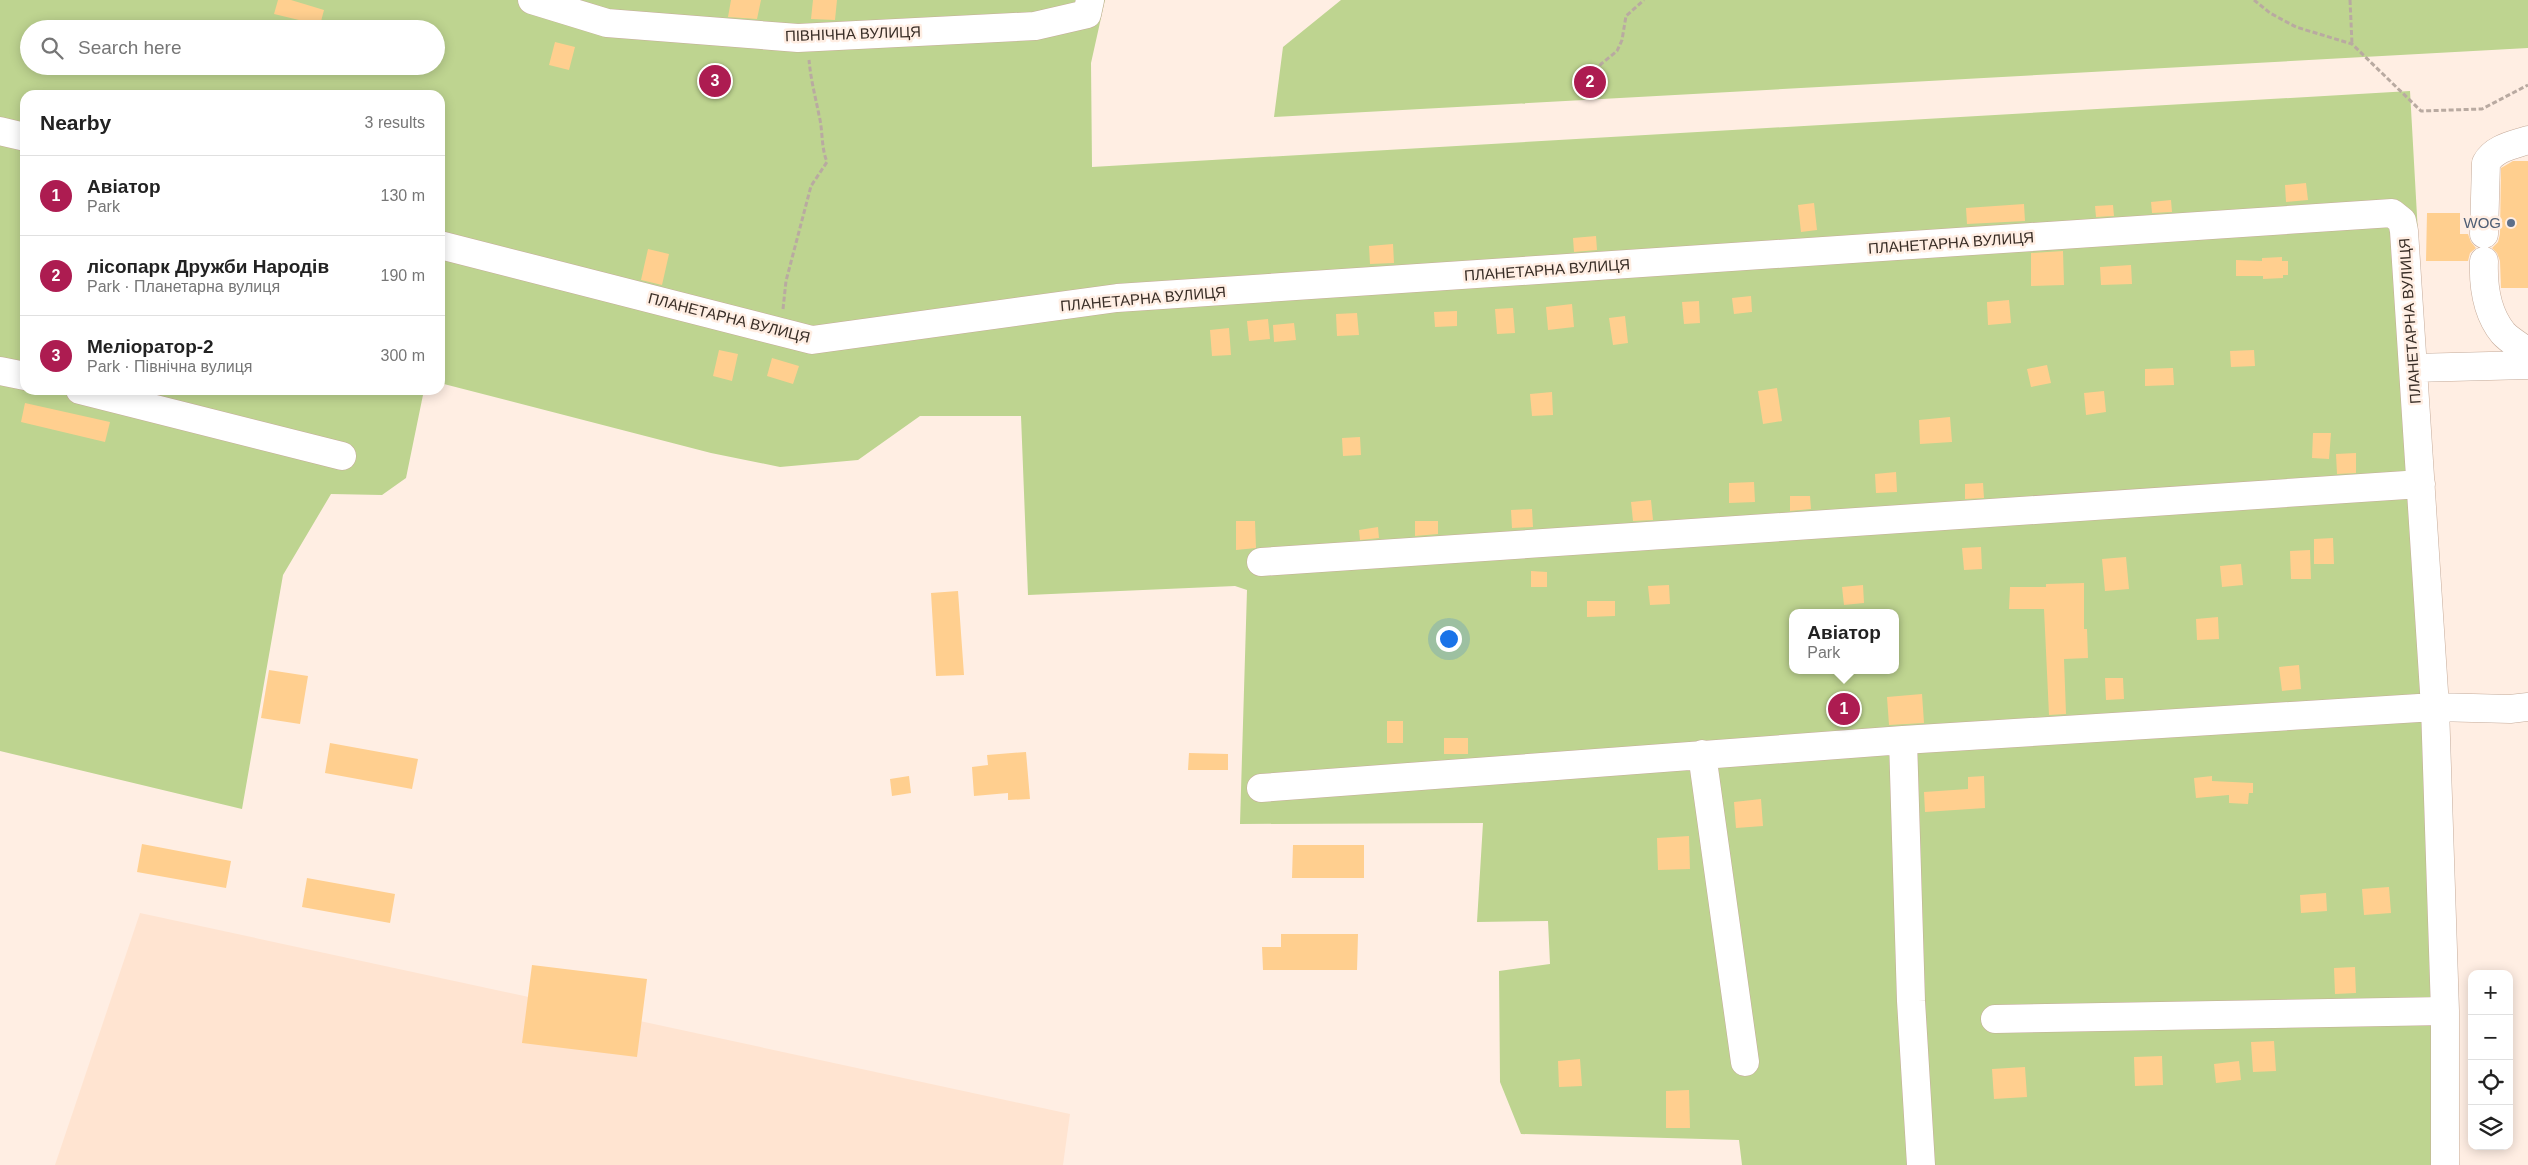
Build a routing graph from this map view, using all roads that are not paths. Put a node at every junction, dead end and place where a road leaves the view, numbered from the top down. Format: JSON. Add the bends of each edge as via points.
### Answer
{"nodes":[{"id":1,"x":532,"y":0,"type":"edge"},
{"id":2,"x":1089,"y":7,"type":"edge"},
{"id":3,"x":0,"y":131,"type":"edge"},
{"id":4,"x":20,"y":136,"type":"edge"},
{"id":5,"x":2528,"y":140,"type":"edge"},
{"id":6,"x":2484,"y":234,"type":"dead end"},
{"id":7,"x":445,"y":246,"type":"edge"},
{"id":8,"x":2484,"y":261,"type":"dead end"},
{"id":9,"x":2528,"y":352,"type":"edge"},
{"id":10,"x":2528,"y":365,"type":"edge"},
{"id":11,"x":2413,"y":368,"type":"junction"},
{"id":12,"x":0,"y":370,"type":"edge"},
{"id":13,"x":20,"y":375,"type":"edge"},
{"id":14,"x":100,"y":395,"type":"edge"},
{"id":15,"x":342,"y":456,"type":"dead end"},
{"id":16,"x":2421,"y":484,"type":"junction"},
{"id":17,"x":1261,"y":562,"type":"dead end"},
{"id":18,"x":2435,"y":707,"type":"junction"},
{"id":19,"x":2528,"y":707,"type":"edge"},
{"id":20,"x":1903,"y":740,"type":"junction"},
{"id":21,"x":1702,"y":754,"type":"junction"},
{"id":22,"x":1261,"y":788,"type":"dead end"},
{"id":23,"x":2445,"y":1011,"type":"junction"},
{"id":24,"x":1995,"y":1019,"type":"dead end"},
{"id":25,"x":1745,"y":1062,"type":"dead end"},
{"id":26,"x":1921,"y":1165,"type":"edge"},
{"id":27,"x":2445,"y":1165,"type":"edge"}],
"edges":[{"from":1,"to":2,"type":"street","name":"ПІВНІЧНА ВУЛИЦЯ","via":[[607,23],[807,37],[1035,26]]},
{"from":3,"to":4,"type":"street"},
{"from":5,"to":6,"type":"street","via":[[2506,147],[2489,157],[2486,163]]},
{"from":7,"to":11,"type":"street","name":"ПЛАНЕТАРНА ВУЛИЦЯ","via":[[812,340],[1117,298],[2392,213],[2402,221],[2404,231]]},
{"from":8,"to":9,"type":"street","via":[[2483,285],[2491,311],[2503,333]]},
{"from":10,"to":11,"type":"street"},
{"from":11,"to":16,"type":"street","name":"ПЛАНЕТАРНА ВУЛИЦЯ"},
{"from":12,"to":13,"type":"street"},
{"from":14,"to":15,"type":"street"},
{"from":16,"to":17,"type":"street"},
{"from":16,"to":18,"type":"street","name":"ПЛАНЕТАРНА ВУЛИЦЯ"},
{"from":18,"to":19,"type":"street"},
{"from":18,"to":20,"type":"street"},
{"from":18,"to":23,"type":"street","name":"ПЛАНЕТАРНА ВУЛИЦЯ"},
{"from":20,"to":21,"type":"street"},
{"from":20,"to":26,"type":"street","via":[[1911,1002]]},
{"from":21,"to":22,"type":"street"},
{"from":21,"to":25,"type":"street"},
{"from":23,"to":24,"type":"street"},
{"from":23,"to":27,"type":"street","name":"ПЛАНЕТАРНА ВУЛИЦЯ"}]}
